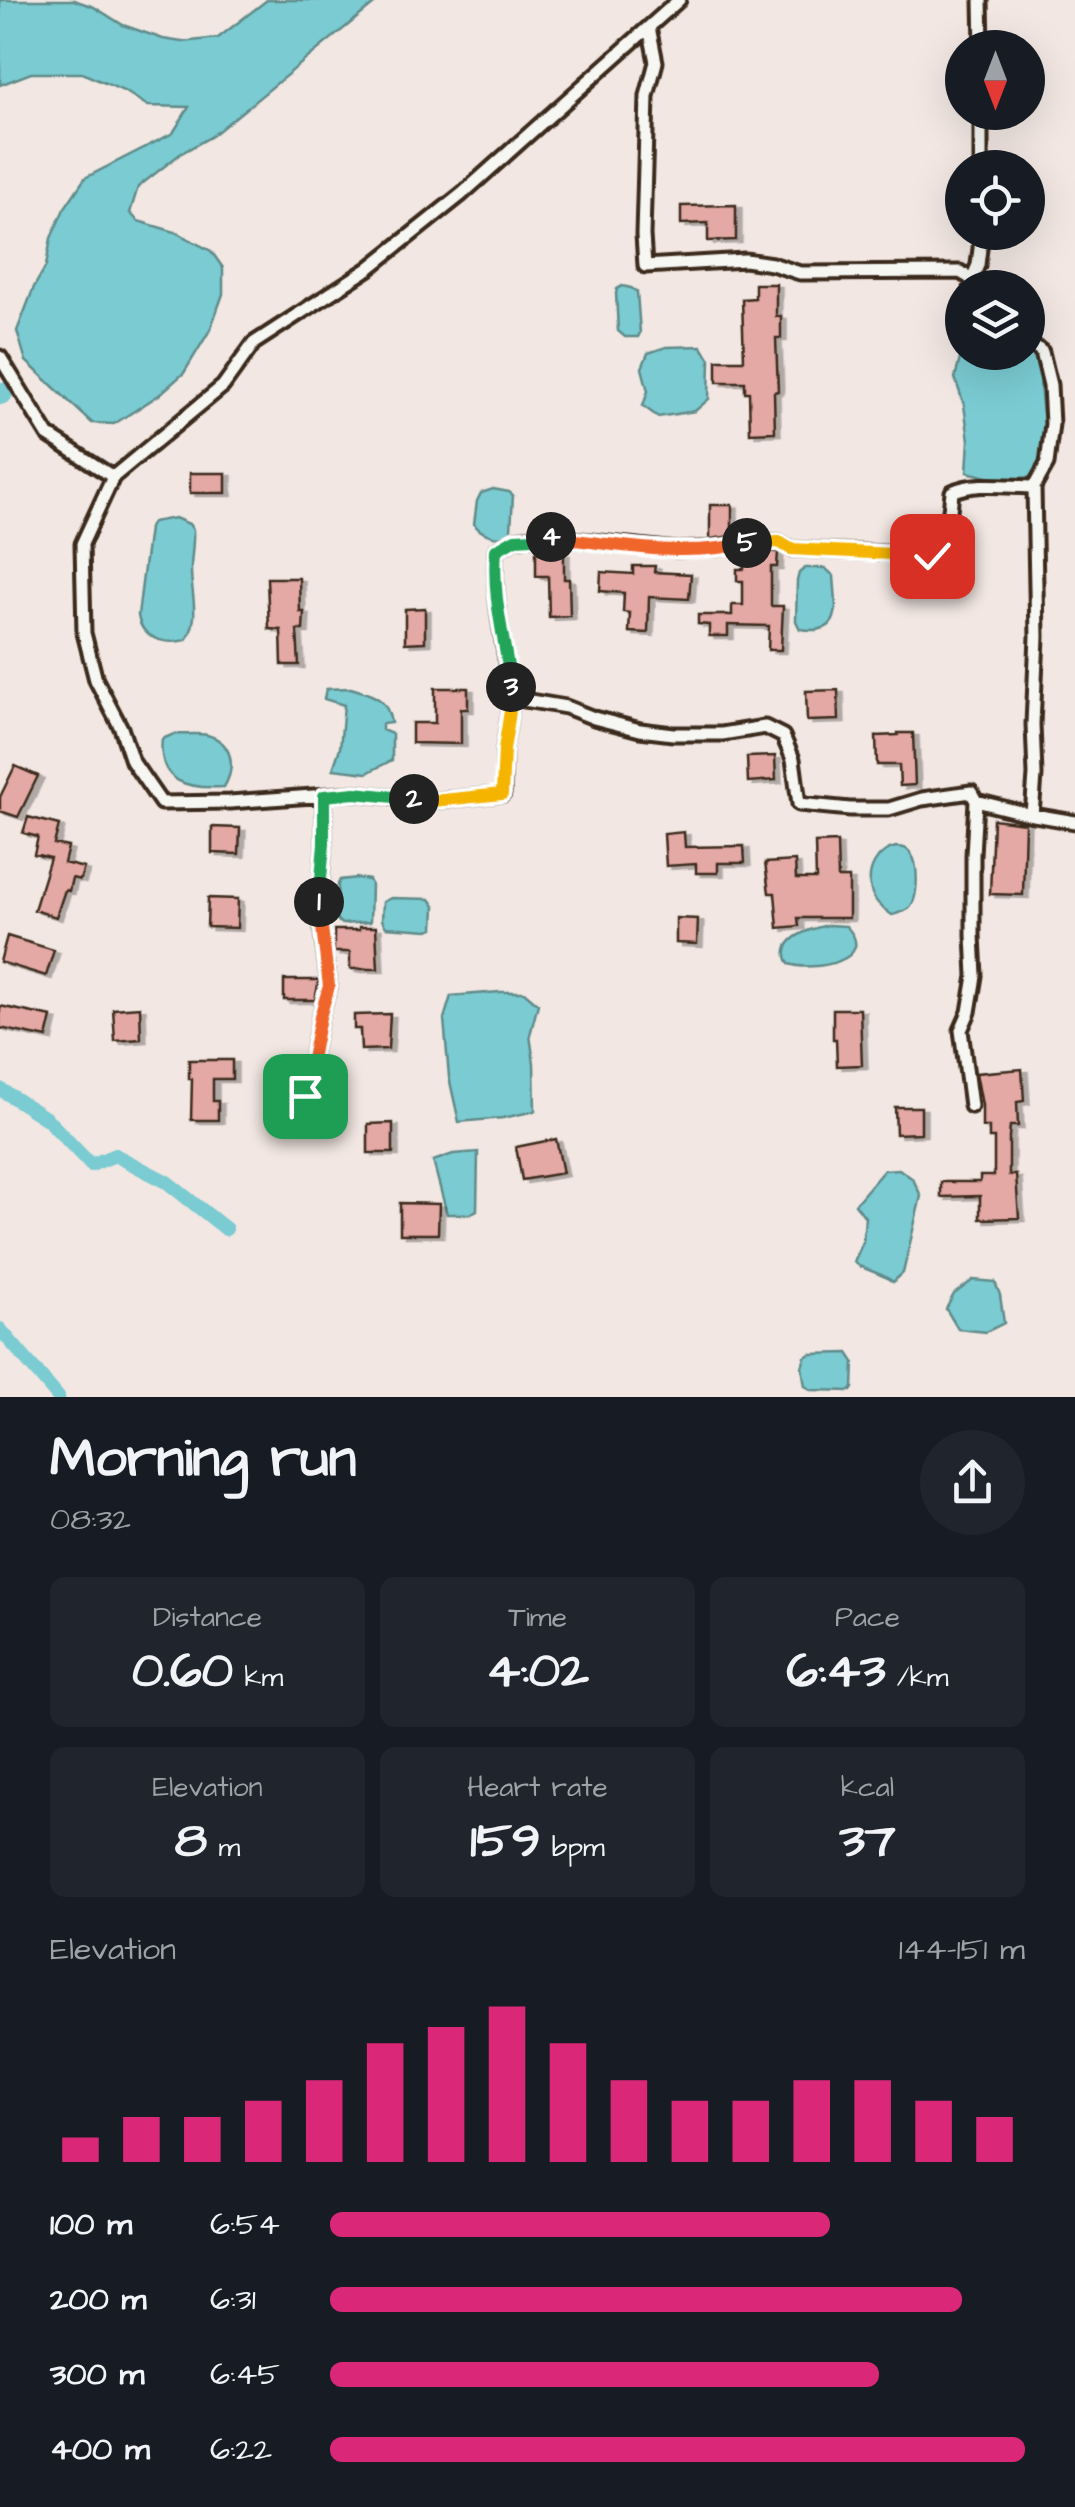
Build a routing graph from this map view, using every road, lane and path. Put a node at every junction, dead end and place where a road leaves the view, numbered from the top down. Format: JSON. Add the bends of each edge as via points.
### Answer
{"nodes":[{"id":1,"x":679,"y":0,"type":"edge"},
{"id":2,"x":981,"y":0,"type":"edge"},
{"id":3,"x":649,"y":27,"type":"junction"},
{"id":4,"x":982,"y":30,"type":"edge"},
{"id":5,"x":945,"y":272,"type":"edge"},
{"id":6,"x":0,"y":357,"type":"edge"},
{"id":7,"x":1045,"y":364,"type":"edge"},
{"id":8,"x":113,"y":477,"type":"junction"},
{"id":9,"x":1034,"y":487,"type":"junction"},
{"id":10,"x":512,"y":698,"type":"junction"},
{"id":11,"x":324,"y":796,"type":"junction"},
{"id":12,"x":976,"y":801,"type":"junction"},
{"id":13,"x":1032,"y":815,"type":"junction"},
{"id":14,"x":1075,"y":822,"type":"edge"},
{"id":15,"x":971,"y":1106,"type":"dead end"},
{"id":16,"x":326,"y":1116,"type":"dead end"}],
"edges":[{"from":1,"to":3,"type":"street"},
{"from":2,"to":4,"type":"street"},
{"from":3,"to":5,"type":"street","via":[[656,62],[647,96],[645,266],[745,260],[800,273]]},
{"from":3,"to":8,"type":"street","via":[[462,194],[368,269],[254,343],[223,386]]},
{"from":6,"to":8,"type":"street","via":[[48,435]]},
{"from":7,"to":9,"type":"street","via":[[1052,424],[1046,464]]},
{"from":8,"to":11,"type":"street","via":[[82,544],[84,633],[96,680],[132,761],[161,803]]},
{"from":9,"to":10,"type":"street","via":[[952,492],[946,548],[932,556],[791,549],[779,542],[677,550],[515,539],[496,550],[494,579]]},
{"from":9,"to":13,"type":"street"},
{"from":10,"to":11,"type":"street","via":[[502,794],[433,801]]},
{"from":10,"to":12,"type":"street","via":[[657,732],[722,734],[764,727],[783,736],[798,804],[889,809],[971,792]]},
{"from":11,"to":16,"type":"street","via":[[319,906],[329,986],[305,1096]]},
{"from":12,"to":13,"type":"street"},
{"from":12,"to":15,"type":"street","via":[[975,976],[961,1030]]},
{"from":13,"to":14,"type":"street"}]}
